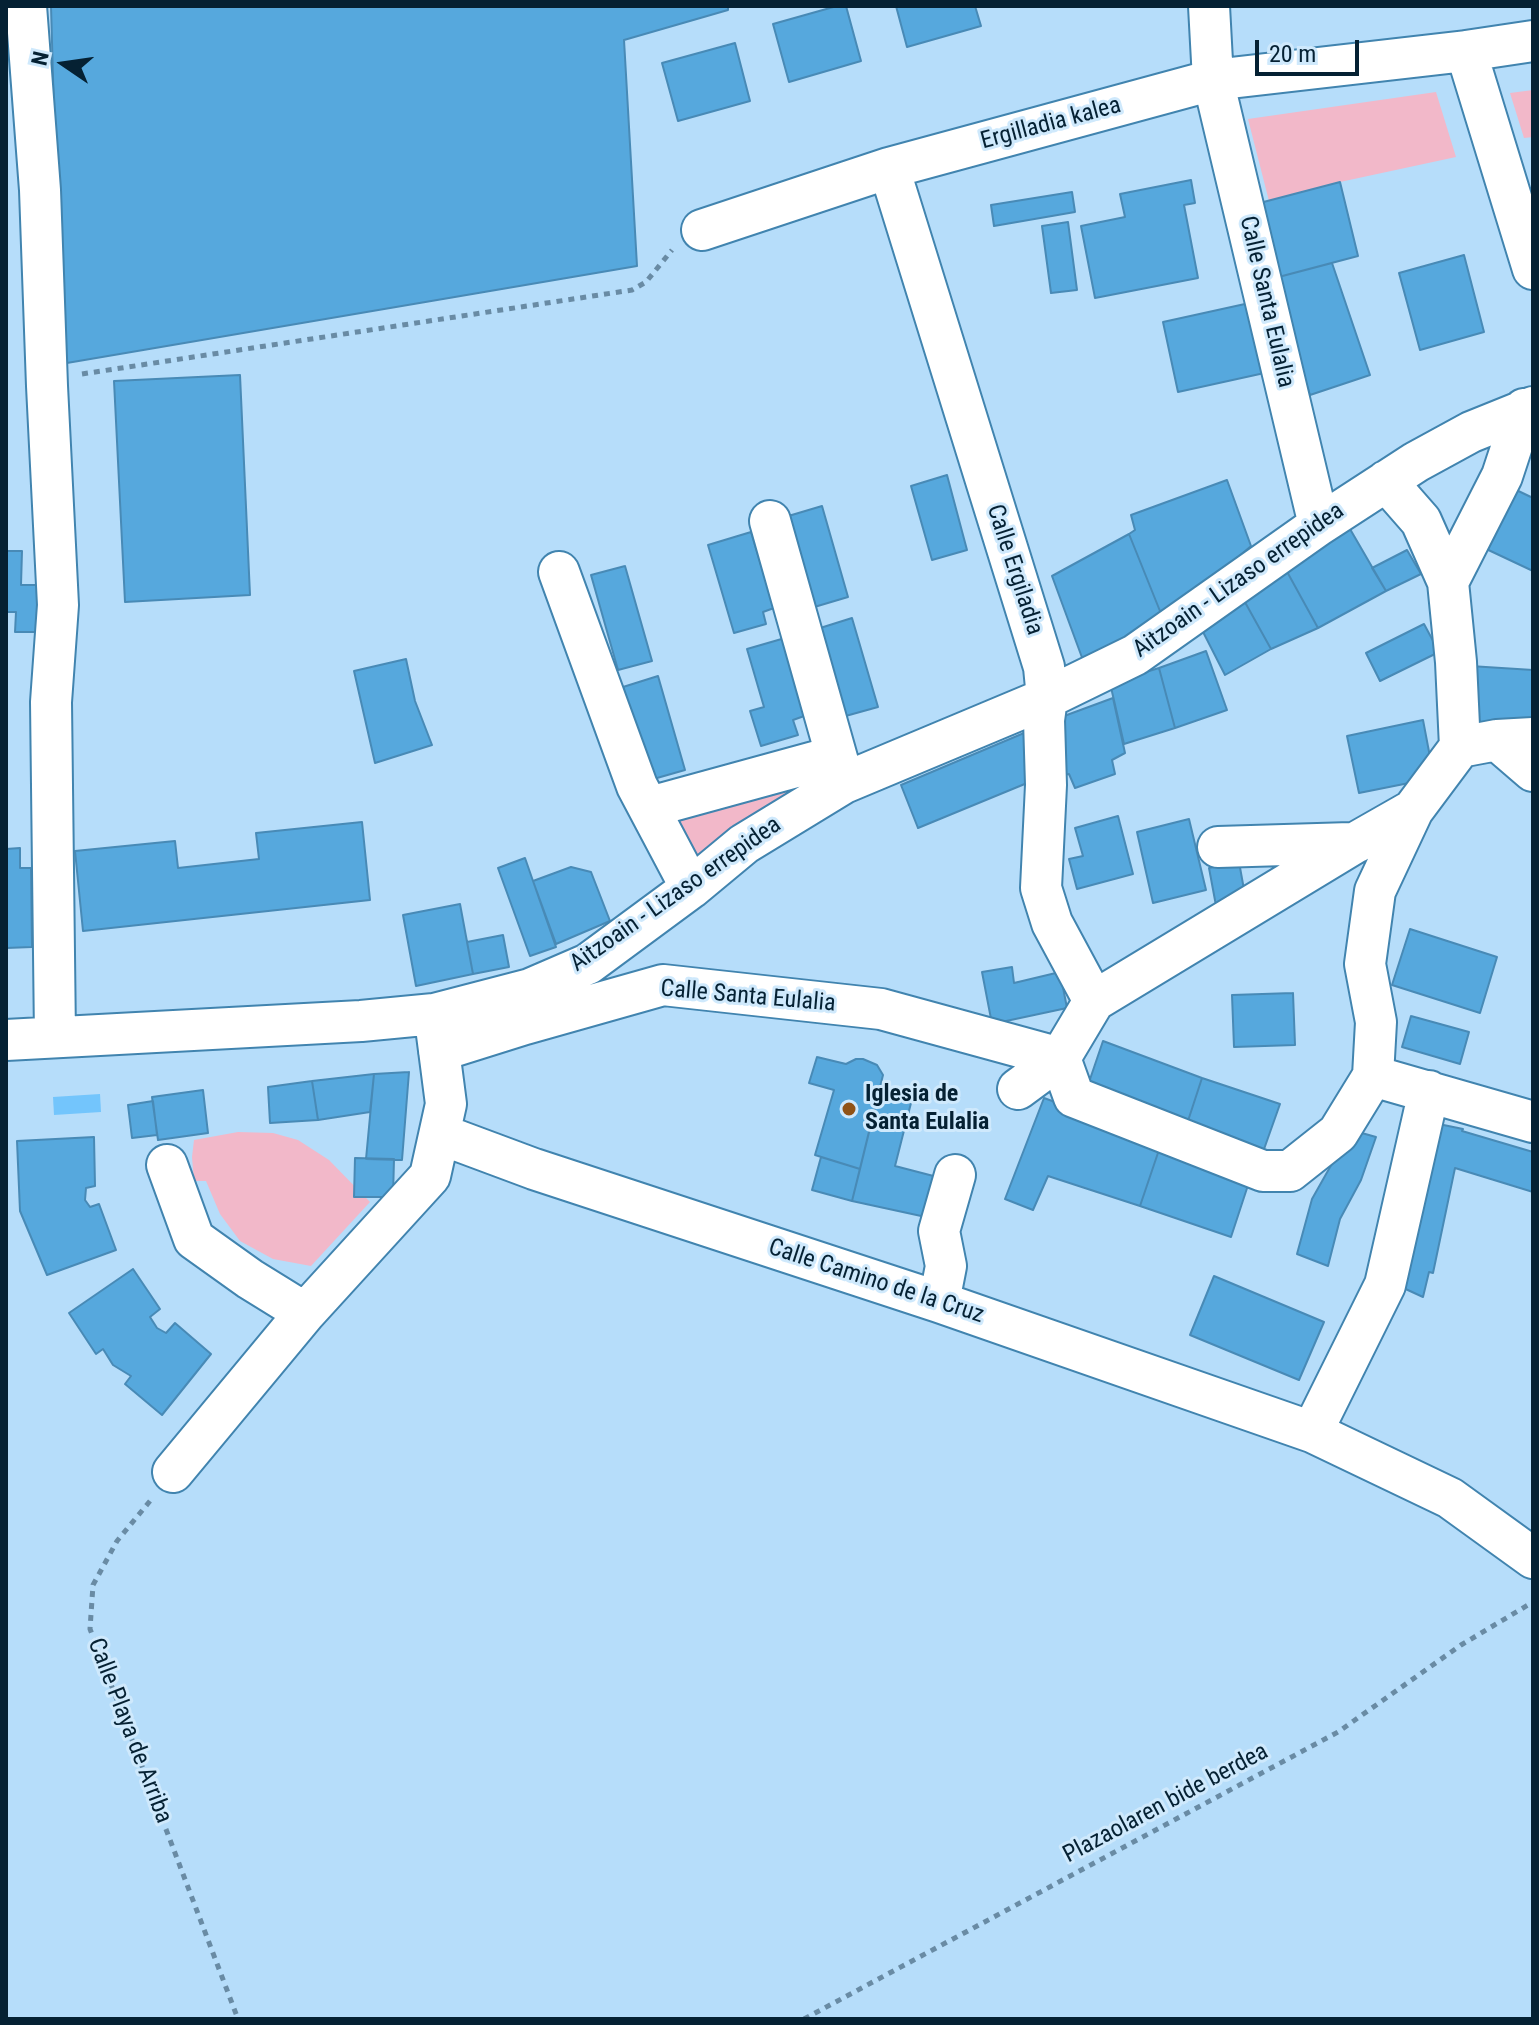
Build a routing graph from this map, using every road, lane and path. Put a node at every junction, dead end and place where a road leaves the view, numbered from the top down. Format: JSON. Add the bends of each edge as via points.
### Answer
{"nodes":[{"id":1,"x":26,"y":6,"type":"edge"},
{"id":2,"x":1209,"y":6,"type":"edge"},
{"id":3,"x":1533,"y":41,"type":"edge"},
{"id":4,"x":1466,"y":51,"type":"junction"},
{"id":5,"x":1213,"y":80,"type":"junction"},
{"id":6,"x":889,"y":168,"type":"junction"},
{"id":7,"x":702,"y":230,"type":"joint"},
{"id":8,"x":1533,"y":269,"type":"edge"},
{"id":9,"x":47,"y":386,"type":"junction"},
{"id":10,"x":1529,"y":408,"type":"edge"},
{"id":11,"x":1386,"y":481,"type":"junction"},
{"id":12,"x":1517,"y":481,"type":"edge"},
{"id":13,"x":770,"y":521,"type":"dead end"},
{"id":14,"x":1319,"y":525,"type":"junction"},
{"id":15,"x":559,"y":572,"type":"dead end"},
{"id":16,"x":1448,"y":582,"type":"junction"},
{"id":17,"x":1047,"y":698,"type":"junction"},
{"id":18,"x":1497,"y":742,"type":"edge"},
{"id":19,"x":840,"y":770,"type":"junction"},
{"id":20,"x":1533,"y":771,"type":"edge"},
{"id":21,"x":650,"y":807,"type":"junction"},
{"id":22,"x":1413,"y":810,"type":"junction"},
{"id":23,"x":1355,"y":843,"type":"junction"},
{"id":24,"x":1218,"y":847,"type":"dead end"},
{"id":25,"x":691,"y":888,"type":"junction"},
{"id":26,"x":1094,"y":1001,"type":"junction"},
{"id":27,"x":437,"y":1033,"type":"junction"},
{"id":28,"x":55,"y":1037,"type":"junction"},
{"id":29,"x":6,"y":1040,"type":"edge"},
{"id":30,"x":1060,"y":1058,"type":"junction"},
{"id":31,"x":1373,"y":1076,"type":"junction"},
{"id":32,"x":1018,"y":1089,"type":"dead end"},
{"id":33,"x":1429,"y":1091,"type":"junction"},
{"id":34,"x":1533,"y":1122,"type":"edge"},
{"id":35,"x":440,"y":1134,"type":"junction"},
{"id":36,"x":167,"y":1165,"type":"dead end"},
{"id":37,"x":955,"y":1175,"type":"dead end"},
{"id":38,"x":939,"y":1302,"type":"junction"},
{"id":39,"x":305,"y":1313,"type":"junction"},
{"id":40,"x":1312,"y":1432,"type":"junction"},
{"id":41,"x":173,"y":1472,"type":"joint"},
{"id":42,"x":1533,"y":1558,"type":"edge"},
{"id":43,"x":1533,"y":1602,"type":"edge"},
{"id":44,"x":238,"y":2019,"type":"edge"},
{"id":45,"x":804,"y":2019,"type":"edge"}],
"edges":[{"from":1,"to":9,"type":"street"},
{"from":2,"to":5,"type":"street"},
{"from":3,"to":4,"type":"street","name":"Ergilladia kalea"},
{"from":4,"to":5,"type":"street","name":"Ergilladia kalea"},
{"from":4,"to":8,"type":"street"},
{"from":5,"to":6,"type":"street","name":"Ergilladia kalea"},
{"from":5,"to":14,"type":"street","name":"Calle Santa Eulalia"},
{"from":6,"to":7,"type":"street","name":"Ergilladia kalea"},
{"from":6,"to":17,"type":"street","name":"Calle Ergiladia","via":[[1044,667]]},
{"from":7,"to":9,"type":"path","via":[[688,234],[646,282],[632,290],[82,374]]},
{"from":9,"to":28,"type":"street","via":[[58,605],[51,702]]},
{"from":10,"to":11,"type":"street","name":"Aitzoain - Lizaso errepidea","via":[[1471,432]]},
{"from":10,"to":12,"type":"street"},
{"from":11,"to":14,"type":"street","name":"Aitzoain - Lizaso errepidea"},
{"from":11,"to":16,"type":"street","via":[[1421,521]]},
{"from":12,"to":16,"type":"street"},
{"from":13,"to":19,"type":"street"},
{"from":14,"to":17,"type":"street","name":"Aitzoain - Lizaso errepidea","via":[[1135,655]]},
{"from":15,"to":21,"type":"street","via":[[637,786]]},
{"from":16,"to":18,"type":"street","via":[[1456,662]]},
{"from":17,"to":19,"type":"street","name":"Aitzoain - Lizaso errepidea"},
{"from":17,"to":26,"type":"street","via":[[1041,888],[1052,923]]},
{"from":18,"to":20,"type":"street"},
{"from":18,"to":22,"type":"street"},
{"from":19,"to":21,"type":"street"},
{"from":19,"to":25,"type":"street","name":"Aitzoain - Lizaso errepidea"},
{"from":21,"to":25,"type":"street"},
{"from":22,"to":23,"type":"street"},
{"from":22,"to":31,"type":"street","via":[[1375,891],[1365,964],[1376,1022]]},
{"from":23,"to":24,"type":"street"},
{"from":23,"to":26,"type":"street"},
{"from":25,"to":27,"type":"street","name":"Aitzoain - Lizaso errepidea","via":[[588,964]]},
{"from":26,"to":30,"type":"street"},
{"from":27,"to":28,"type":"street","name":"Aitzoain - Lizaso errepidea","via":[[361,1021]]},
{"from":27,"to":30,"type":"street","name":"Calle Santa Eulalia","via":[[525,1024],[663,985],[881,1009]]},
{"from":27,"to":35,"type":"street","via":[[446,1104]]},
{"from":28,"to":29,"type":"street","name":"Aitzoain - Lizaso errepidea"},
{"from":30,"to":31,"type":"street","via":[[1074,1097],[1263,1171],[1290,1171],[1338,1133]]},
{"from":30,"to":32,"type":"street"},
{"from":31,"to":33,"type":"street"},
{"from":33,"to":34,"type":"street"},
{"from":33,"to":40,"type":"street","via":[[1385,1285]]},
{"from":35,"to":38,"type":"street","name":"Calle Camino de la Cruz"},
{"from":35,"to":39,"type":"street","via":[[430,1176]]},
{"from":36,"to":39,"type":"street","via":[[194,1239]]},
{"from":37,"to":38,"type":"street","via":[[939,1231],[946,1266]]},
{"from":38,"to":40,"type":"street","name":"Calle Camino de la Cruz"},
{"from":39,"to":41,"type":"street"},
{"from":40,"to":42,"type":"street","name":"Calle Camino de la Cruz","via":[[1450,1498]]},
{"from":41,"to":44,"type":"path","name":"Calle Playa de Arriba","via":[[117,1541],[93,1585],[90,1629]]},
{"from":43,"to":45,"type":"path","name":"Plazaolaren bide berdea","via":[[1461,1645],[1338,1732]]}]}
